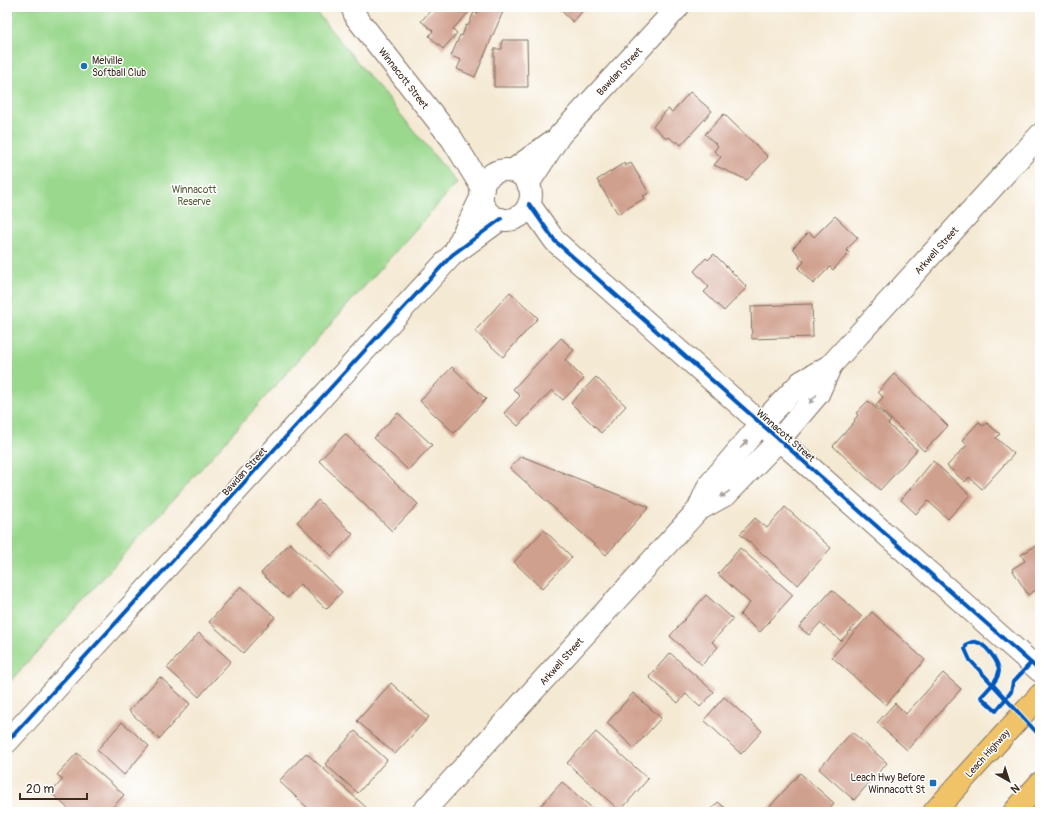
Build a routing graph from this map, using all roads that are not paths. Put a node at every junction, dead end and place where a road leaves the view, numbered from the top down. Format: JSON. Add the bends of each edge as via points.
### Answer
{"nodes":[{"id":1,"x":336,"y":7,"type":"edge"},
{"id":2,"x":678,"y":7,"type":"edge"},
{"id":3,"x":354,"y":12,"type":"edge"},
{"id":4,"x":560,"y":135,"type":"junction"},
{"id":5,"x":1040,"y":136,"type":"edge"},
{"id":6,"x":452,"y":139,"type":"junction"},
{"id":7,"x":506,"y":171,"type":"junction"},
{"id":8,"x":482,"y":192,"type":"junction"},
{"id":9,"x":529,"y":194,"type":"junction"},
{"id":10,"x":507,"y":219,"type":"junction"},
{"id":11,"x":555,"y":241,"type":"junction"},
{"id":12,"x":452,"y":255,"type":"junction"},
{"id":13,"x":831,"y":365,"type":"junction"},
{"id":14,"x":760,"y":424,"type":"junction"},
{"id":15,"x":779,"y":440,"type":"junction"},
{"id":16,"x":698,"y":510,"type":"junction"},
{"id":17,"x":1040,"y":671,"type":"edge"},
{"id":18,"x":1040,"y":695,"type":"edge"},
{"id":19,"x":7,"y":742,"type":"edge"},
{"id":20,"x":1040,"y":783,"type":"edge"},
{"id":21,"x":424,"y":812,"type":"edge"},
{"id":22,"x":934,"y":812,"type":"edge"},
{"id":23,"x":1014,"y":812,"type":"edge"}],
"edges":[{"from":1,"to":3,"type":"street","name":"Winnacott Street"},
{"from":2,"to":4,"type":"street","name":"Bawdan Street"},
{"from":3,"to":6,"type":"street","name":"Winnacott Street"},
{"from":4,"to":7,"type":"street","name":"Bawdan Street"},
{"from":4,"to":9,"type":"street","name":"Bawdan Street"},
{"from":5,"to":13,"type":"street","name":"Arkwell Street"},
{"from":6,"to":7,"type":"street","name":"Winnacott Street"},
{"from":6,"to":8,"type":"street","name":"Winnacott Street"},
{"from":7,"to":8,"type":"street","via":[[490,177]]},
{"from":7,"to":9,"type":"street","via":[[522,176]]},
{"from":8,"to":10,"type":"street","via":[[485,209],[490,214]]},
{"from":8,"to":12,"type":"street","name":"Bawdan Street"},
{"from":9,"to":10,"type":"street","via":[[524,212]]},
{"from":9,"to":11,"type":"street","name":"Winnacott Street"},
{"from":10,"to":11,"type":"street","name":"Winnacott Street"},
{"from":10,"to":12,"type":"street","name":"Bawdan Street"},
{"from":11,"to":14,"type":"street","name":"Winnacott Street"},
{"from":12,"to":19,"type":"street","name":"Bawdan Street"},
{"from":13,"to":14,"type":"street","name":"Arkwell Street","via":[[801,382]]},
{"from":13,"to":15,"type":"street","name":"Arkwell Street","one_way":true,"via":[[818,394]]},
{"from":14,"to":15,"type":"street","name":"Winnacott Street"},
{"from":16,"to":14,"type":"street","name":"Arkwell Street","one_way":true,"via":[[709,485]]},
{"from":15,"to":16,"type":"street","name":"Arkwell Street","one_way":true,"via":[[727,494]]},
{"from":15,"to":17,"type":"street","name":"Winnacott Street"},
{"from":16,"to":21,"type":"street","name":"Arkwell Street"},
{"from":18,"to":22,"type":"highway","name":"Leach Highway"},
{"from":20,"to":23,"type":"highway"}]}
